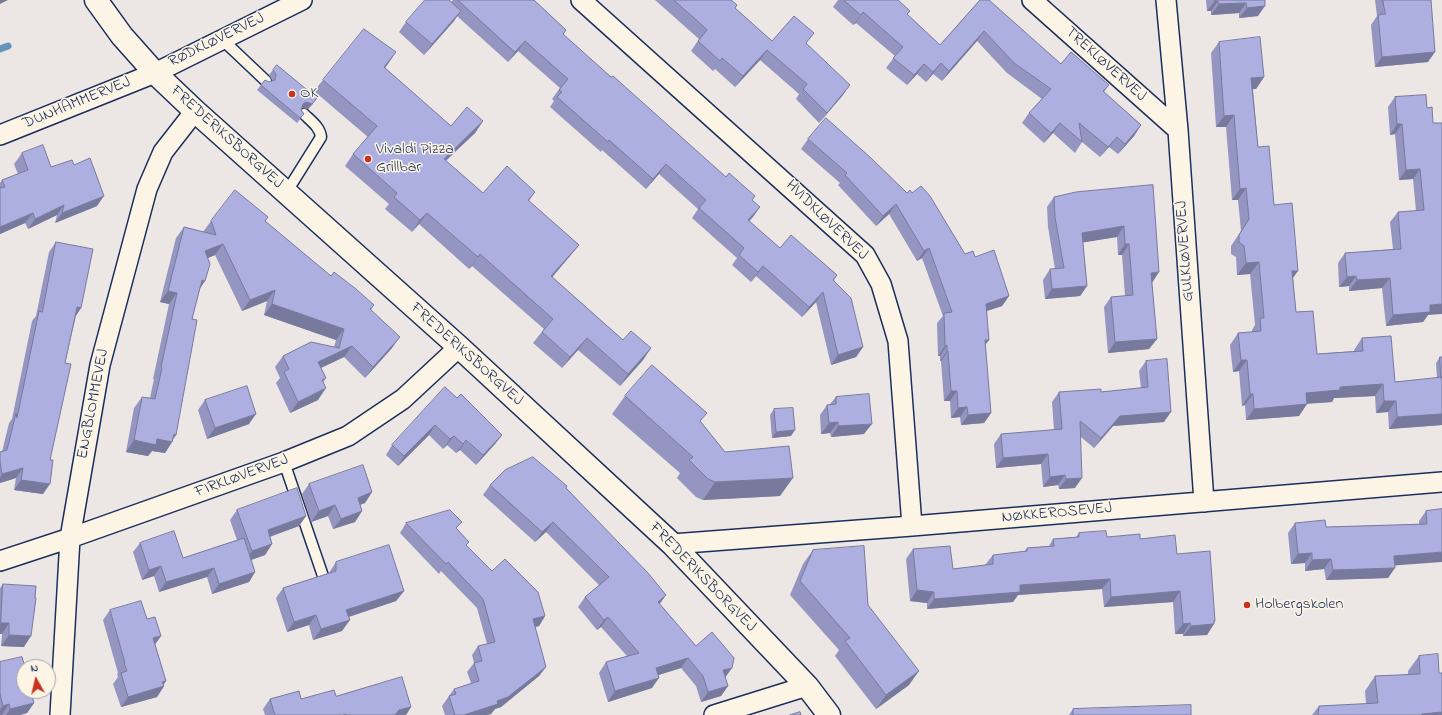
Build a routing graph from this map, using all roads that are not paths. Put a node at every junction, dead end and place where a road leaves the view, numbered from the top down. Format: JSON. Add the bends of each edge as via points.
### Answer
{"nodes":[{"id":1,"x":302,"y":0,"type":"edge"},
{"id":2,"x":581,"y":0,"type":"edge"},
{"id":3,"x":1032,"y":0,"type":"edge"},
{"id":4,"x":1166,"y":0,"type":"edge"},
{"id":5,"x":96,"y":1,"type":"edge"},
{"id":6,"x":222,"y":38,"type":"junction"},
{"id":7,"x":155,"y":73,"type":"junction"},
{"id":8,"x":266,"y":81,"type":"edge"},
{"id":9,"x":195,"y":111,"type":"junction"},
{"id":10,"x":304,"y":114,"type":"edge"},
{"id":11,"x":1178,"y":130,"type":"junction"},
{"id":12,"x":0,"y":135,"type":"edge"},
{"id":13,"x":286,"y":192,"type":"junction"},
{"id":14,"x":459,"y":347,"type":"junction"},
{"id":15,"x":284,"y":462,"type":"junction"},
{"id":16,"x":1442,"y":482,"type":"edge"},
{"id":17,"x":1204,"y":502,"type":"junction"},
{"id":18,"x":912,"y":526,"type":"junction"},
{"id":19,"x":70,"y":538,"type":"junction"},
{"id":20,"x":672,"y":544,"type":"junction"},
{"id":21,"x":0,"y":561,"type":"edge"},
{"id":22,"x":323,"y":576,"type":"edge"},
{"id":23,"x":806,"y":686,"type":"junction"},
{"id":24,"x":60,"y":715,"type":"edge"},
{"id":25,"x":714,"y":715,"type":"edge"},
{"id":26,"x":829,"y":715,"type":"edge"}],
"edges":[{"from":1,"to":6,"type":"street","name":"RØDKLØVERVEJ"},
{"from":2,"to":18,"type":"street","name":"HVIDKLØVERVEJ","via":[[865,255],[881,284],[898,342]]},
{"from":3,"to":11,"type":"street","name":"TREKLØVERVEJ"},
{"from":4,"to":11,"type":"street","name":"GULKLØVERVEJ"},
{"from":5,"to":7,"type":"street","name":"FREDERIKSBORGVEJ","via":[[122,36]]},
{"from":6,"to":7,"type":"street","name":"RØDKLØVERVEJ"},
{"from":6,"to":8,"type":"lane"},
{"from":7,"to":9,"type":"street","name":"FREDERIKSBORGVEJ"},
{"from":7,"to":12,"type":"street","name":"DUNHAMMERVEJ"},
{"from":9,"to":13,"type":"street","name":"FREDERIKSBORGVEJ"},
{"from":9,"to":19,"type":"street","name":"ENGBLOMMEVEJ","via":[[163,152],[147,189],[100,365]]},
{"from":10,"to":13,"type":"lane","via":[[317,126],[321,137]]},
{"from":11,"to":17,"type":"street","name":"GULKLØVERVEJ"},
{"from":13,"to":14,"type":"street","name":"FREDERIKSBORGVEJ"},
{"from":14,"to":15,"type":"street","name":"FIRKLØVERVEJ","via":[[403,399],[348,436]]},
{"from":14,"to":20,"type":"street","name":"FREDERIKSBORGVEJ"},
{"from":15,"to":19,"type":"street","name":"FIRKLØVERVEJ"},
{"from":15,"to":22,"type":"lane"},
{"from":16,"to":17,"type":"street","name":"NØKKEROSEVEJ"},
{"from":17,"to":18,"type":"street","name":"NØKKEROSEVEJ"},
{"from":18,"to":20,"type":"street","name":"NØKKEROSEVEJ"},
{"from":19,"to":21,"type":"street","name":"FIRKLØVERVEJ"},
{"from":19,"to":24,"type":"street","name":"ENGBLOMMEVEJ"},
{"from":20,"to":23,"type":"street","name":"FREDERIKSBORGVEJ"},
{"from":23,"to":25,"type":"street"},
{"from":23,"to":26,"type":"street","name":"FREDERIKSBORGVEJ"}]}
